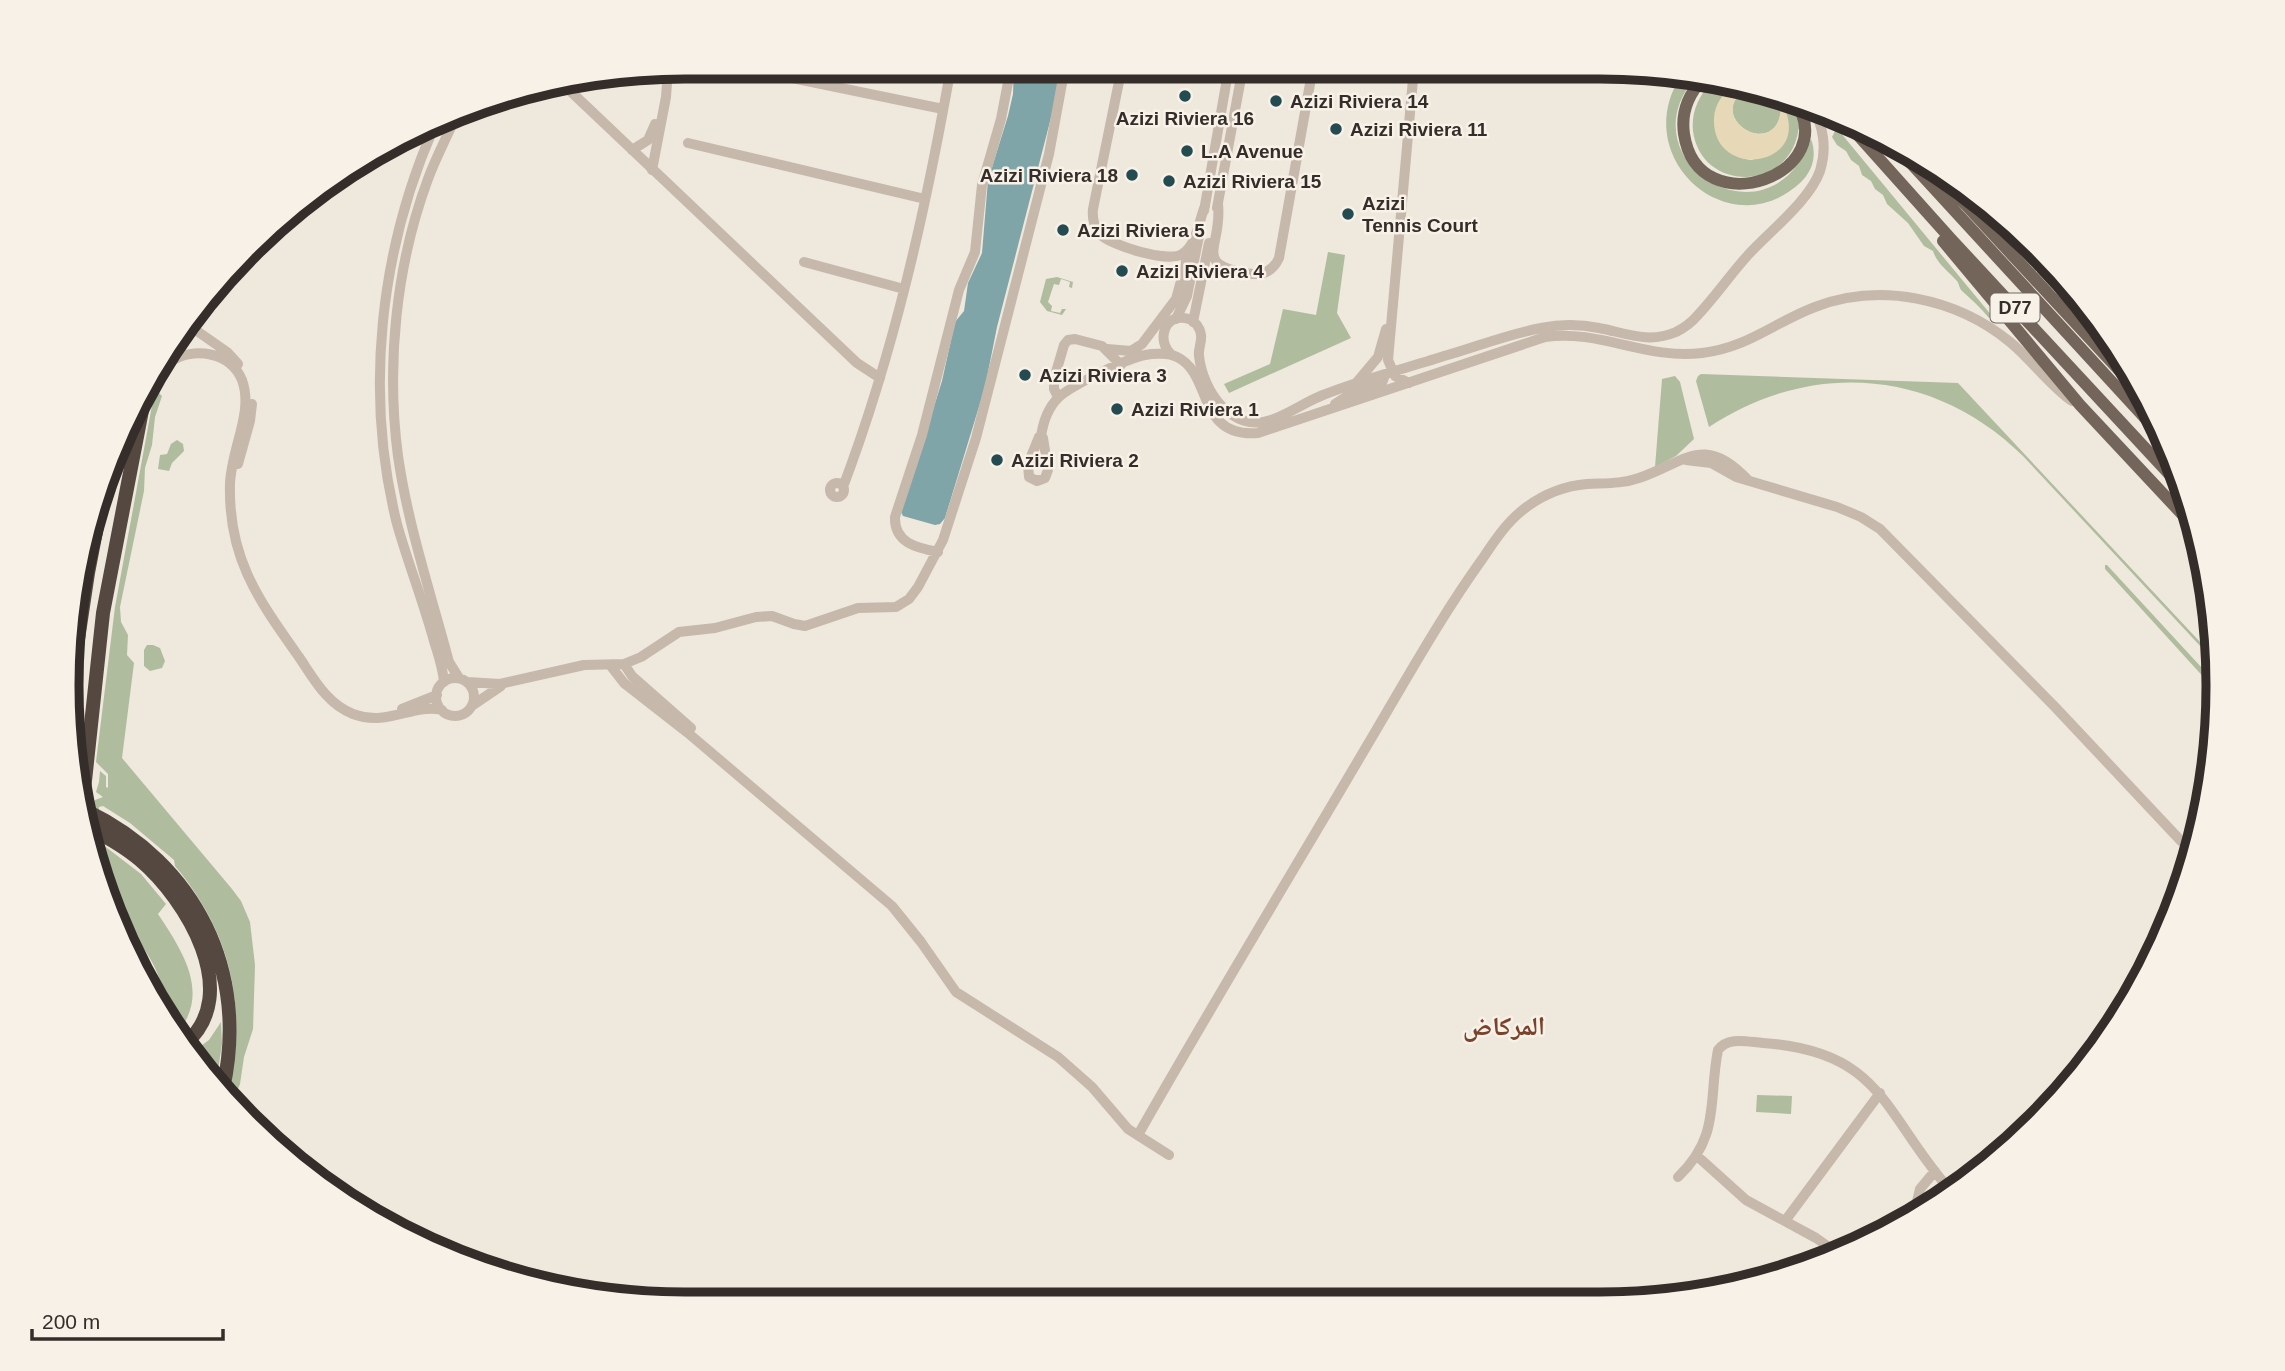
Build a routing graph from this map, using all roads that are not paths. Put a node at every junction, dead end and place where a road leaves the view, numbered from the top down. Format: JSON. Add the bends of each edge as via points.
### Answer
{"nodes":[{"id":1,"x":667,"y":79,"type":"edge"},
{"id":2,"x":799,"y":79,"type":"edge"},
{"id":3,"x":949,"y":79,"type":"edge"},
{"id":4,"x":1009,"y":79,"type":"edge"},
{"id":5,"x":1063,"y":79,"type":"edge"},
{"id":6,"x":1120,"y":79,"type":"edge"},
{"id":7,"x":1227,"y":79,"type":"edge"},
{"id":8,"x":1241,"y":79,"type":"edge"},
{"id":9,"x":1311,"y":79,"type":"edge"},
{"id":10,"x":1413,"y":79,"type":"edge"},
{"id":11,"x":666,"y":83,"type":"junction"},
{"id":12,"x":1697,"y":87,"type":"edge"},
{"id":13,"x":569,"y":90,"type":"edge"},
{"id":14,"x":943,"y":109,"type":"junction"},
{"id":15,"x":1802,"y":114,"type":"edge"},
{"id":16,"x":1818,"y":120,"type":"edge"},
{"id":17,"x":452,"y":126,"type":"edge"},
{"id":18,"x":431,"y":135,"type":"edge"},
{"id":19,"x":1860,"y":138,"type":"edge"},
{"id":20,"x":688,"y":143,"type":"dead end"},
{"id":21,"x":632,"y":150,"type":"junction"},
{"id":22,"x":1914,"y":167,"type":"edge"},
{"id":23,"x":652,"y":170,"type":"junction"},
{"id":24,"x":1895,"y":176,"type":"junction"},
{"id":25,"x":1948,"y":189,"type":"edge"},
{"id":26,"x":925,"y":199,"type":"junction"},
{"id":27,"x":1218,"y":204,"type":"junction"},
{"id":28,"x":1205,"y":206,"type":"junction"},
{"id":29,"x":1986,"y":228,"type":"junction"},
{"id":30,"x":2008,"y":237,"type":"edge"},
{"id":31,"x":1185,"y":252,"type":"junction"},
{"id":32,"x":804,"y":262,"type":"dead end"},
{"id":33,"x":2042,"y":270,"type":"edge"},
{"id":34,"x":904,"y":289,"type":"junction"},
{"id":35,"x":1393,"y":308,"type":"junction"},
{"id":36,"x":2068,"y":317,"type":"junction"},
{"id":37,"x":1176,"y":319,"type":"junction"},
{"id":38,"x":1193,"y":322,"type":"junction"},
{"id":39,"x":194,"y":329,"type":"edge"},
{"id":40,"x":1163,"y":335,"type":"junction"},
{"id":41,"x":1107,"y":349,"type":"junction"},
{"id":42,"x":1198,"y":349,"type":"junction"},
{"id":43,"x":1143,"y":356,"type":"junction"},
{"id":44,"x":1176,"y":356,"type":"junction"},
{"id":45,"x":172,"y":362,"type":"edge"},
{"id":46,"x":1121,"y":365,"type":"junction"},
{"id":47,"x":2116,"y":368,"type":"edge"},
{"id":48,"x":1389,"y":374,"type":"junction"},
{"id":49,"x":880,"y":378,"type":"junction"},
{"id":50,"x":1409,"y":383,"type":"junction"},
{"id":51,"x":1355,"y":384,"type":"junction"},
{"id":52,"x":1058,"y":397,"type":"junction"},
{"id":53,"x":2080,"y":405,"type":"junction"},
{"id":54,"x":1330,"y":409,"type":"junction"},
{"id":55,"x":2144,"y":417,"type":"edge"},
{"id":56,"x":141,"y":418,"type":"edge"},
{"id":57,"x":1041,"y":437,"type":"dead end"},
{"id":58,"x":2167,"y":472,"type":"edge"},
{"id":59,"x":843,"y":487,"type":"dead end"},
{"id":60,"x":2181,"y":513,"type":"edge"},
{"id":61,"x":938,"y":551,"type":"junction"},
{"id":62,"x":624,"y":664,"type":"junction"},
{"id":63,"x":610,"y":665,"type":"junction"},
{"id":64,"x":463,"y":680,"type":"junction"},
{"id":65,"x":444,"y":682,"type":"junction"},
{"id":66,"x":509,"y":683,"type":"junction"},
{"id":67,"x":437,"y":695,"type":"junction"},
{"id":68,"x":472,"y":705,"type":"junction"},
{"id":69,"x":442,"y":710,"type":"junction"},
{"id":70,"x":690,"y":731,"type":"junction"},
{"id":71,"x":86,"y":775,"type":"edge"},
{"id":72,"x":93,"y":817,"type":"edge"},
{"id":73,"x":96,"y":828,"type":"edge"},
{"id":74,"x":106,"y":829,"type":"junction"},
{"id":75,"x":2186,"y":844,"type":"edge"},
{"id":76,"x":191,"y":1037,"type":"edge"},
{"id":77,"x":224,"y":1080,"type":"edge"},
{"id":78,"x":1880,"y":1093,"type":"junction"},
{"id":79,"x":1138,"y":1135,"type":"junction"},
{"id":80,"x":1169,"y":1155,"type":"dead end"},
{"id":81,"x":1696,"y":1155,"type":"junction"},
{"id":82,"x":1935,"y":1171,"type":"junction"},
{"id":83,"x":1678,"y":1177,"type":"dead end"},
{"id":84,"x":1945,"y":1184,"type":"edge"},
{"id":85,"x":1917,"y":1202,"type":"edge"},
{"id":86,"x":1785,"y":1221,"type":"junction"},
{"id":87,"x":1829,"y":1247,"type":"edge"}],
"edges":[{"from":1,"to":11,"type":"street"},
{"from":2,"to":14,"type":"street"},
{"from":3,"to":14,"type":"street"},
{"from":4,"to":61,"type":"street","via":[[981,192],[975,252],[958,295],[915,460],[895,517],[903,540]]},
{"from":5,"to":61,"type":"street","via":[[1049,154],[988,397]]},
{"from":6,"to":31,"type":"street","via":[[1093,222],[1111,242],[1166,258]]},
{"from":7,"to":28,"type":"street"},
{"from":8,"to":27,"type":"street"},
{"from":9,"to":27,"type":"street","via":[[1279,258],[1272,269],[1256,274],[1218,265],[1213,253]]},
{"from":10,"to":35,"type":"street"},
{"from":11,"to":21,"type":"street","via":[[651,137]]},
{"from":11,"to":23,"type":"street"},
{"from":12,"to":15,"type":"main road","via":[[1683,118],[1685,140],[1694,160],[1710,175],[1730,183],[1752,184],[1772,177],[1793,160],[1804,135]]},
{"from":13,"to":21,"type":"street"},
{"from":14,"to":26,"type":"street"},
{"from":16,"to":48,"type":"street","via":[[1824,147],[1814,184],[1682,328],[1644,338],[1590,327],[1547,327]]},
{"from":17,"to":64,"type":"street","via":[[428,177],[409,243],[394,380],[398,454],[409,513],[449,662]]},
{"from":18,"to":65,"type":"street","via":[[414,173],[395,246],[380,388],[393,506]]},
{"from":19,"to":24,"type":"main road","number":"D77"},
{"from":20,"to":26,"type":"street"},
{"from":21,"to":23,"type":"street"},
{"from":22,"to":55,"type":"main road","number":"D77"},
{"from":23,"to":49,"type":"street","via":[[857,363]]},
{"from":24,"to":53,"type":"main road","via":[[1917,210]]},
{"from":24,"to":58,"type":"main road","number":"D77"},
{"from":25,"to":29,"type":"main road"},
{"from":26,"to":34,"type":"street"},
{"from":27,"to":38,"type":"street"},
{"from":28,"to":31,"type":"street"},
{"from":28,"to":37,"type":"street","via":[[1187,296]]},
{"from":29,"to":30,"type":"street"},
{"from":29,"to":36,"type":"main road"},
{"from":31,"to":41,"type":"street","via":[[1177,299],[1142,344],[1131,351]]},
{"from":32,"to":34,"type":"street"},
{"from":33,"to":36,"type":"street","via":[[2044,282]]},
{"from":34,"to":49,"type":"street"},
{"from":35,"to":48,"type":"street"},
{"from":35,"to":51,"type":"street","via":[[1378,357]]},
{"from":36,"to":47,"type":"main road"},
{"from":37,"to":38,"type":"street"},
{"from":37,"to":40,"type":"street"},
{"from":38,"to":42,"type":"street","via":[[1201,332]]},
{"from":39,"to":67,"type":"street","via":[[227,352],[250,389],[251,416],[238,463],[235,505],[243,553],[263,597],[326,687],[344,704],[382,713]]},
{"from":40,"to":43,"type":"street"},
{"from":40,"to":44,"type":"street","via":[[1164,346]]},
{"from":41,"to":46,"type":"street"},
{"from":41,"to":52,"type":"street","via":[[1075,339],[1066,341],[1054,379]]},
{"from":42,"to":44,"type":"street","via":[[1192,355]]},
{"from":42,"to":51,"type":"street","via":[[1217,402],[1230,415],[1246,421],[1270,420]]},
{"from":43,"to":44,"type":"street"},
{"from":43,"to":46,"type":"street"},
{"from":44,"to":54,"type":"street","via":[[1193,373],[1214,416],[1239,432],[1264,432]]},
{"from":45,"to":69,"type":"street","via":[[186,355],[216,356],[235,368],[242,381],[245,416],[231,466],[231,516],[242,563],[261,603],[322,690],[342,708],[360,716]]},
{"from":46,"to":52,"type":"street"},
{"from":48,"to":50,"type":"street"},
{"from":48,"to":51,"type":"street"},
{"from":48,"to":54,"type":"street","via":[[1382,383],[1349,395]]},
{"from":49,"to":59,"type":"street"},
{"from":50,"to":53,"type":"street","via":[[1554,335],[1592,337],[1668,355],[1714,352],[1746,342],[1818,306],[1884,295],[1931,302],[1981,322],[2011,342]]},
{"from":50,"to":54,"type":"street"},
{"from":52,"to":57,"type":"street","via":[[1047,413]]},
{"from":53,"to":60,"type":"main road"},
{"from":56,"to":71,"type":"highway","via":[[103,613]]},
{"from":61,"to":62,"type":"street","via":[[915,591],[901,605],[858,608],[805,625],[761,616],[685,631]]},
{"from":62,"to":63,"type":"street"},
{"from":62,"to":70,"type":"street"},
{"from":63,"to":66,"type":"street","via":[[577,666]]},
{"from":63,"to":70,"type":"street","via":[[624,683]]},
{"from":64,"to":65,"type":"street"},
{"from":64,"to":66,"type":"street","via":[[483,685]]},
{"from":64,"to":68,"type":"street","via":[[473,690]]},
{"from":65,"to":67,"type":"street"},
{"from":66,"to":68,"type":"street"},
{"from":67,"to":69,"type":"street"},
{"from":68,"to":69,"type":"street","via":[[458,716]]},
{"from":70,"to":79,"type":"street","via":[[892,906],[956,992],[1058,1057]]},
{"from":72,"to":74,"type":"highway"},
{"from":73,"to":74,"type":"highway"},
{"from":74,"to":76,"type":"highway","via":[[156,875],[201,947],[211,998],[202,1025]]},
{"from":74,"to":77,"type":"highway","via":[[137,841],[170,871],[211,936],[223,968],[229,1009]]},
{"from":75,"to":79,"type":"street","via":[[1871,523],[1736,477],[1704,461],[1675,462],[1631,481],[1579,485],[1550,493],[1524,509],[1503,530],[1469,578]]},
{"from":78,"to":81,"type":"street","via":[[1850,1068],[1809,1050],[1728,1042],[1718,1050],[1712,1115]]},
{"from":78,"to":82,"type":"street"},
{"from":78,"to":86,"type":"street"},
{"from":79,"to":80,"type":"street"},
{"from":81,"to":83,"type":"street"},
{"from":81,"to":86,"type":"street","via":[[1740,1196]]},
{"from":82,"to":84,"type":"street"},
{"from":82,"to":85,"type":"street","via":[[1920,1189]]},
{"from":86,"to":87,"type":"street"}]}
